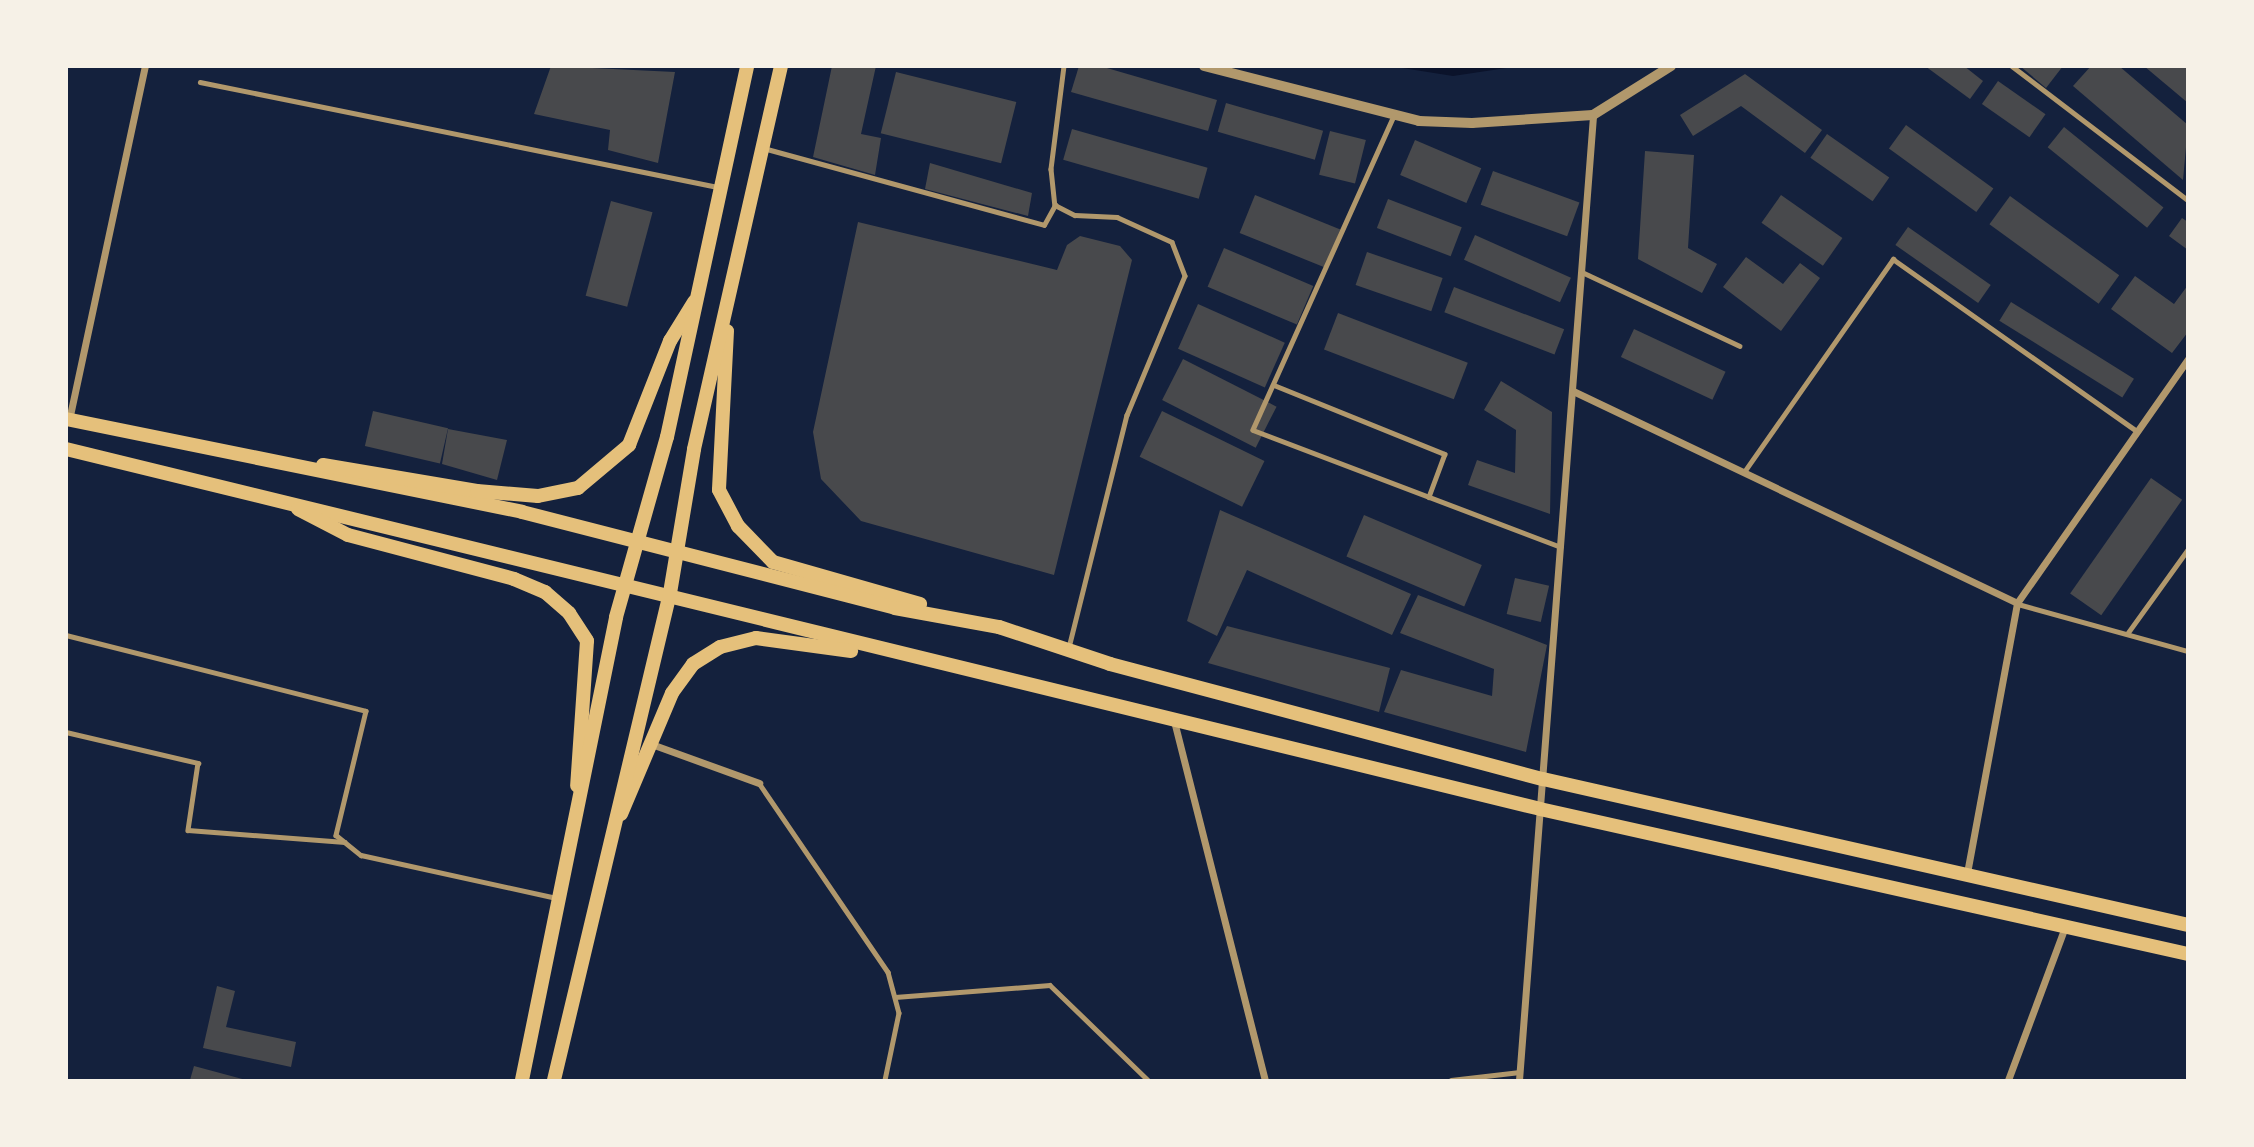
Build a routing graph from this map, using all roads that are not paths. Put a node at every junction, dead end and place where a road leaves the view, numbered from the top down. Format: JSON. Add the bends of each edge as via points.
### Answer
{"nodes":[{"id":1,"x":145,"y":66,"type":"edge"},
{"id":2,"x":747,"y":66,"type":"edge"},
{"id":3,"x":781,"y":66,"type":"edge"},
{"id":4,"x":1064,"y":66,"type":"edge"},
{"id":5,"x":1204,"y":66,"type":"edge"},
{"id":6,"x":1671,"y":66,"type":"edge"},
{"id":7,"x":2012,"y":66,"type":"edge"},
{"id":8,"x":200,"y":82,"type":"dead end"},
{"id":9,"x":1394,"y":115,"type":"junction"},
{"id":10,"x":1594,"y":115,"type":"junction"},
{"id":11,"x":762,"y":147,"type":"junction"},
{"id":12,"x":722,"y":188,"type":"junction"},
{"id":13,"x":2188,"y":200,"type":"edge"},
{"id":14,"x":1055,"y":205,"type":"junction"},
{"id":15,"x":1582,"y":272,"type":"junction"},
{"id":16,"x":700,"y":292,"type":"junction"},
{"id":17,"x":728,"y":300,"type":"junction"},
{"id":18,"x":1740,"y":346,"type":"dead end"},
{"id":19,"x":2188,"y":359,"type":"edge"},
{"id":20,"x":1274,"y":384,"type":"junction"},
{"id":21,"x":1573,"y":391,"type":"junction"},
{"id":22,"x":68,"y":419,"type":"edge"},
{"id":23,"x":2137,"y":431,"type":"junction"},
{"id":24,"x":66,"y":449,"type":"edge"},
{"id":25,"x":291,"y":465,"type":"junction"},
{"id":26,"x":1744,"y":473,"type":"junction"},
{"id":27,"x":1429,"y":497,"type":"junction"},
{"id":28,"x":278,"y":498,"type":"junction"},
{"id":29,"x":635,"y":542,"type":"junction"},
{"id":30,"x":1561,"y":547,"type":"junction"},
{"id":31,"x":2188,"y":549,"type":"edge"},
{"id":32,"x":676,"y":551,"type":"junction"},
{"id":33,"x":623,"y":588,"type":"junction"},
{"id":34,"x":669,"y":599,"type":"junction"},
{"id":35,"x":2017,"y":603,"type":"junction"},
{"id":36,"x":999,"y":627,"type":"junction"},
{"id":37,"x":2127,"y":634,"type":"junction"},
{"id":38,"x":66,"y":635,"type":"edge"},
{"id":39,"x":1069,"y":650,"type":"junction"},
{"id":40,"x":2188,"y":651,"type":"edge"},
{"id":41,"x":887,"y":653,"type":"junction"},
{"id":42,"x":1174,"y":721,"type":"junction"},
{"id":43,"x":66,"y":732,"type":"edge"},
{"id":44,"x":654,"y":745,"type":"junction"},
{"id":45,"x":1542,"y":779,"type":"junction"},
{"id":46,"x":759,"y":783,"type":"joint"},
{"id":47,"x":1540,"y":809,"type":"junction"},
{"id":48,"x":578,"y":812,"type":"junction"},
{"id":49,"x":612,"y":831,"type":"junction"},
{"id":50,"x":345,"y":842,"type":"junction"},
{"id":51,"x":1967,"y":873,"type":"junction"},
{"id":52,"x":561,"y":899,"type":"junction"},
{"id":53,"x":2066,"y":924,"type":"junction"},
{"id":54,"x":2188,"y":925,"type":"edge"},
{"id":55,"x":2188,"y":954,"type":"edge"},
{"id":56,"x":895,"y":997,"type":"junction"},
{"id":57,"x":1520,"y":1076,"type":"edge"},
{"id":58,"x":522,"y":1080,"type":"edge"},
{"id":59,"x":554,"y":1080,"type":"edge"},
{"id":60,"x":884,"y":1080,"type":"edge"},
{"id":61,"x":1148,"y":1080,"type":"edge"},
{"id":62,"x":1265,"y":1080,"type":"edge"},
{"id":63,"x":1451,"y":1080,"type":"edge"},
{"id":64,"x":2008,"y":1080,"type":"edge"}],
"edges":[{"from":1,"to":22,"type":"street"},
{"from":2,"to":12,"type":"main road"},
{"from":3,"to":11,"type":"main road"},
{"from":4,"to":14,"type":"lane","via":[[1051,169]]},
{"from":5,"to":9,"type":"street"},
{"from":6,"to":10,"type":"street"},
{"from":7,"to":13,"type":"lane"},
{"from":8,"to":12,"type":"lane"},
{"from":9,"to":10,"type":"street","via":[[1472,124]]},
{"from":9,"to":20,"type":"lane"},
{"from":10,"to":15,"type":"street"},
{"from":11,"to":14,"type":"lane","via":[[1044,225]]},
{"from":11,"to":17,"type":"main road"},
{"from":12,"to":16,"type":"main road"},
{"from":14,"to":39,"type":"lane","via":[[1075,215],[1117,217],[1172,242],[1185,276],[1127,415]]},
{"from":15,"to":18,"type":"lane"},
{"from":15,"to":21,"type":"street"},
{"from":16,"to":25,"type":"main road","via":[[670,341],[629,445],[578,488],[526,495],[350,465]]},
{"from":16,"to":29,"type":"main road"},
{"from":17,"to":32,"type":"main road"},
{"from":17,"to":36,"type":"main road","via":[[719,490],[738,526],[773,562]]},
{"from":19,"to":23,"type":"street"},
{"from":20,"to":27,"type":"lane","via":[[1445,454]]},
{"from":20,"to":27,"type":"lane","via":[[1253,430]]},
{"from":21,"to":26,"type":"street"},
{"from":21,"to":30,"type":"street"},
{"from":22,"to":25,"type":"main road"},
{"from":23,"to":26,"type":"lane","via":[[1893,259]]},
{"from":23,"to":35,"type":"street"},
{"from":24,"to":28,"type":"main road"},
{"from":25,"to":29,"type":"main road","via":[[451,495]]},
{"from":26,"to":35,"type":"street"},
{"from":27,"to":30,"type":"lane"},
{"from":28,"to":33,"type":"main road"},
{"from":28,"to":48,"type":"main road","via":[[348,535],[514,579],[545,592],[569,613],[587,641],[576,750]]},
{"from":29,"to":32,"type":"main road"},
{"from":29,"to":33,"type":"main road"},
{"from":30,"to":45,"type":"street"},
{"from":31,"to":37,"type":"lane"},
{"from":32,"to":34,"type":"main road"},
{"from":32,"to":36,"type":"main road","via":[[895,608]]},
{"from":33,"to":34,"type":"main road"},
{"from":33,"to":48,"type":"main road"},
{"from":34,"to":41,"type":"main road"},
{"from":34,"to":49,"type":"main road"},
{"from":35,"to":37,"type":"lane"},
{"from":35,"to":51,"type":"street"},
{"from":36,"to":39,"type":"main road"},
{"from":37,"to":40,"type":"lane"},
{"from":38,"to":50,"type":"lane","via":[[366,711],[336,835]]},
{"from":39,"to":45,"type":"main road"},
{"from":41,"to":42,"type":"main road"},
{"from":41,"to":44,"type":"main road","via":[[757,638],[720,647],[693,664],[672,693]]},
{"from":42,"to":47,"type":"main road"},
{"from":42,"to":62,"type":"street"},
{"from":43,"to":50,"type":"lane","via":[[198,763],[188,830]]},
{"from":44,"to":46,"type":"street"},
{"from":44,"to":49,"type":"main road"},
{"from":45,"to":47,"type":"street"},
{"from":45,"to":51,"type":"main road"},
{"from":46,"to":56,"type":"lane","via":[[888,972]]},
{"from":47,"to":53,"type":"main road"},
{"from":47,"to":57,"type":"street"},
{"from":48,"to":52,"type":"main road"},
{"from":49,"to":59,"type":"main road"},
{"from":50,"to":52,"type":"lane","via":[[361,855]]},
{"from":51,"to":54,"type":"main road"},
{"from":52,"to":58,"type":"main road"},
{"from":53,"to":55,"type":"main road"},
{"from":53,"to":64,"type":"street"},
{"from":56,"to":60,"type":"lane","via":[[899,1013]]},
{"from":56,"to":61,"type":"lane","via":[[1050,985]]},
{"from":57,"to":63,"type":"lane"}]}
